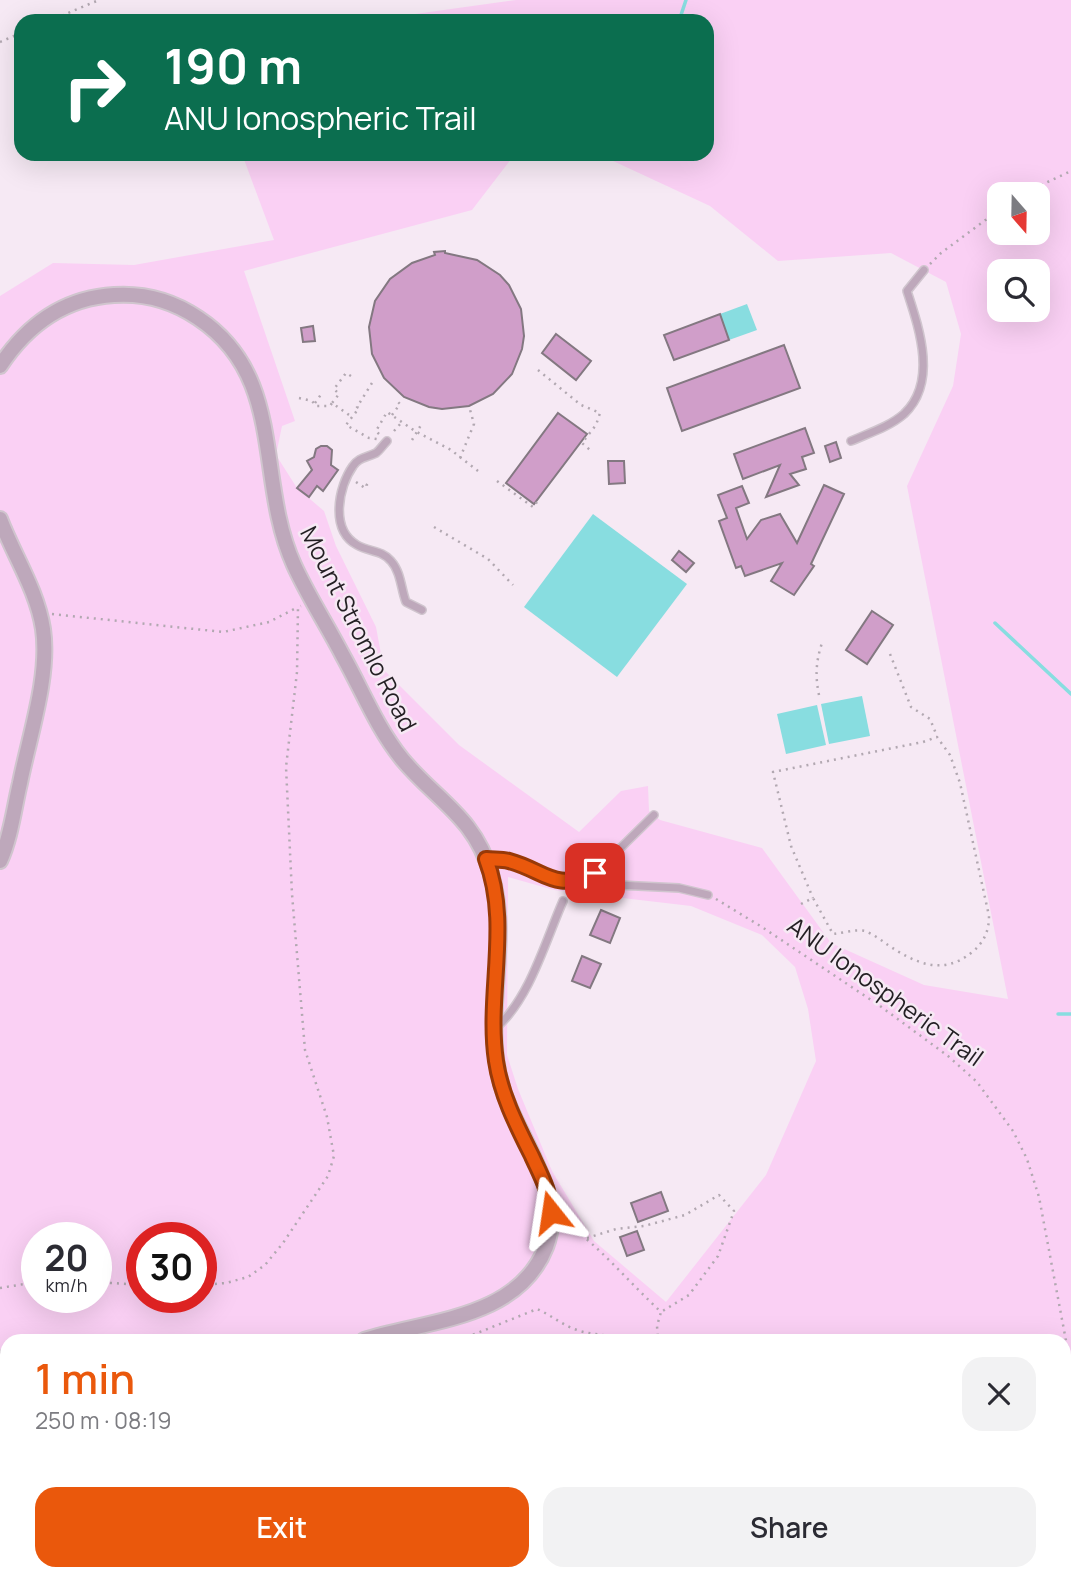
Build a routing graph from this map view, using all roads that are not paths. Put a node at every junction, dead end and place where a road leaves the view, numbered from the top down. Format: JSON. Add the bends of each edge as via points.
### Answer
{"nodes":[{"id":1,"x":924,"y":270,"type":"road end"},
{"id":2,"x":0,"y":366,"type":"edge"},
{"id":3,"x":387,"y":441,"type":"road end"},
{"id":4,"x":851,"y":441,"type":"dead end"},
{"id":5,"x":0,"y":519,"type":"edge"},
{"id":6,"x":422,"y":610,"type":"dead end"},
{"id":7,"x":654,"y":816,"type":"dead end"},
{"id":8,"x":486,"y":859,"type":"junction"},
{"id":9,"x":0,"y":861,"type":"edge"},
{"id":10,"x":595,"y":873,"type":"junction"},
{"id":11,"x":708,"y":895,"type":"road end"},
{"id":12,"x":563,"y":901,"type":"dead end"},
{"id":13,"x":493,"y":1030,"type":"junction"},
{"id":14,"x":387,"y":1334,"type":"edge"}],
"edges":[{"from":1,"to":4,"type":"lane","via":[[907,291],[923,355],[914,402],[891,423]]},
{"from":2,"to":8,"type":"street","name":"Mount Stromlo Road","via":[[47,315],[90,297],[145,296],[167,301],[203,321],[234,349],[257,393],[276,513],[293,564],[383,731],[403,760],[468,826]]},
{"from":3,"to":6,"type":"lane","via":[[352,468],[342,489],[340,521],[354,544],[391,560],[406,602]]},
{"from":5,"to":9,"type":"street","via":[[35,598],[43,630],[41,682]]},
{"from":7,"to":10,"type":"lane"},
{"from":8,"to":10,"type":"lane","via":[[508,861],[559,881]]},
{"from":8,"to":13,"type":"street","name":"Mount Stromlo Road","via":[[497,900]]},
{"from":10,"to":11,"type":"lane","via":[[618,885],[679,888]]},
{"from":12,"to":13,"type":"lane","via":[[521,998],[512,1014]]},
{"from":13,"to":14,"type":"street","name":"Mount Stromlo Road","via":[[501,1085],[547,1190],[549,1238],[529,1277],[505,1297],[475,1311]]}]}
